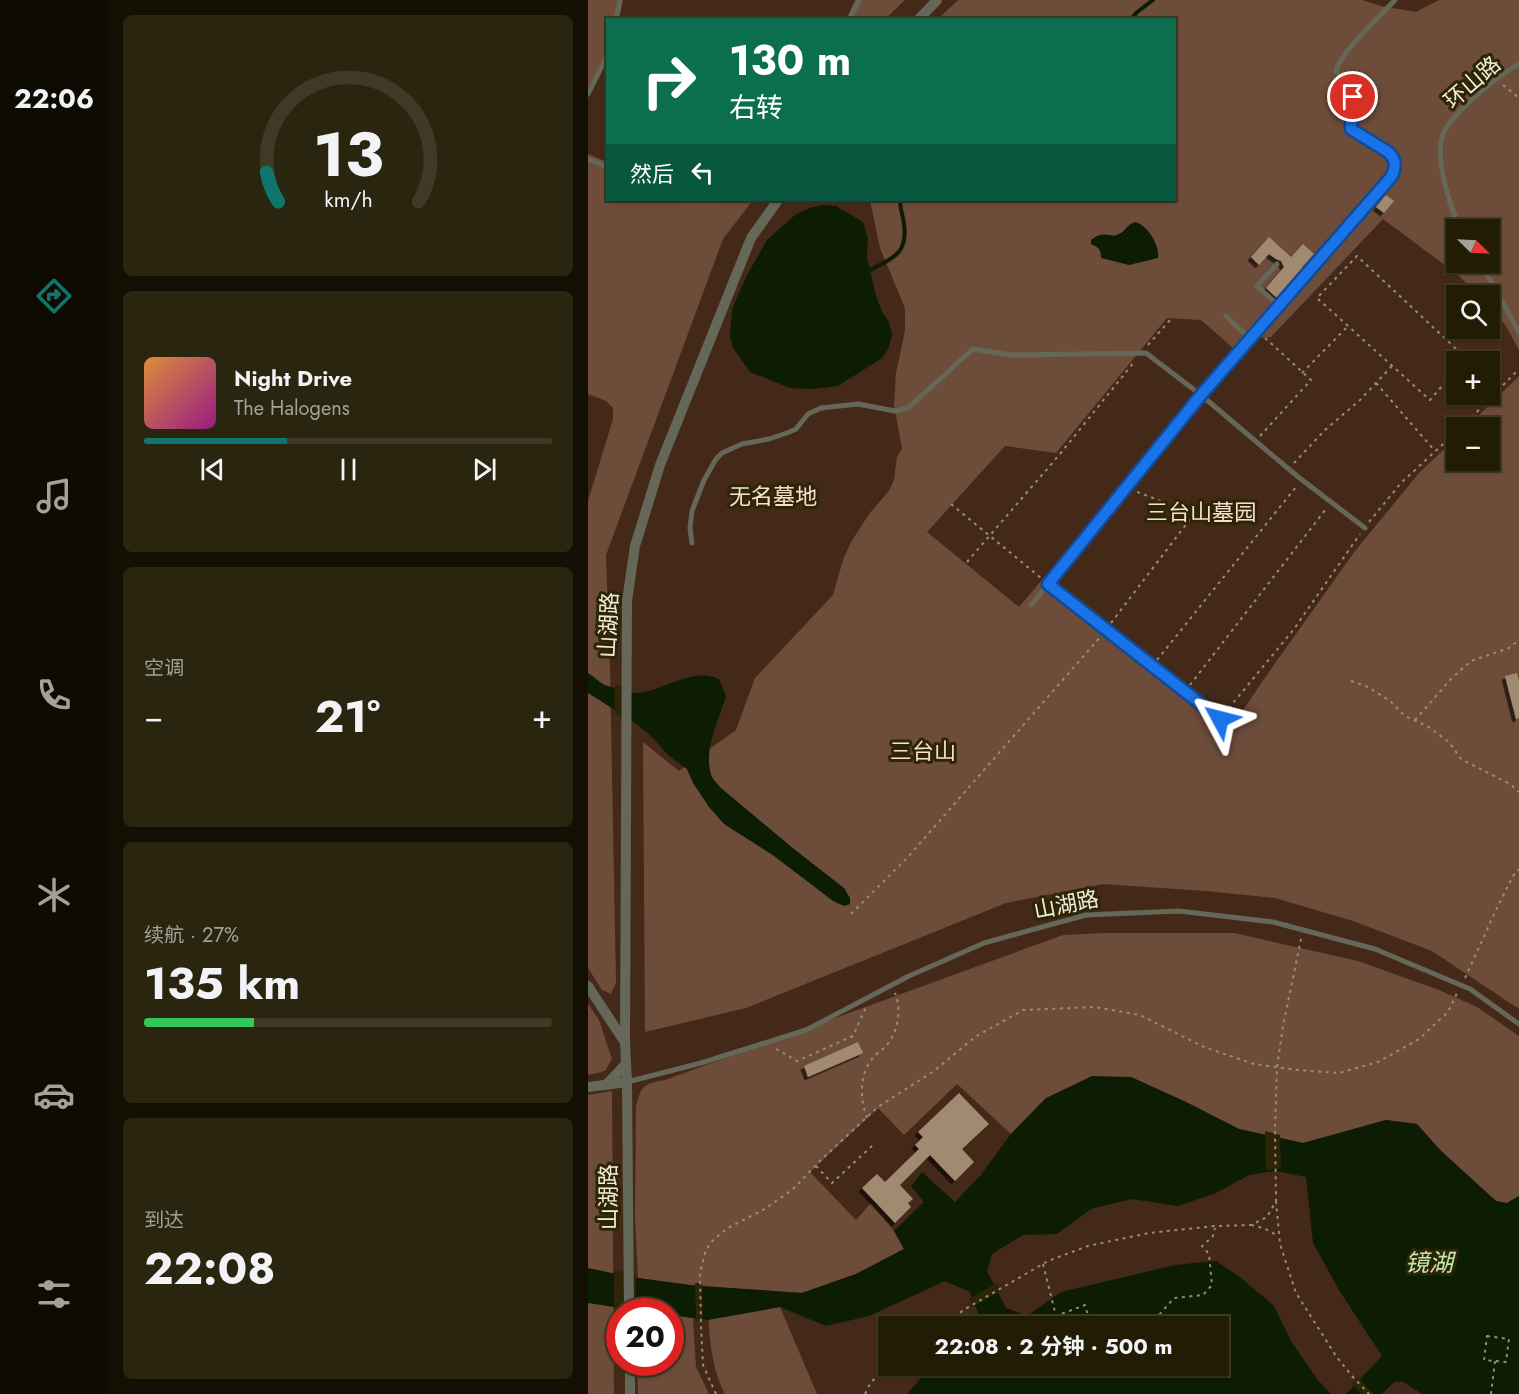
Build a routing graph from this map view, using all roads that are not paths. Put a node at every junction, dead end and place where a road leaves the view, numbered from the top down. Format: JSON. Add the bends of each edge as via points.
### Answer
{"nodes":[{"id":1,"x":620,"y":0,"type":"edge"},
{"id":2,"x":859,"y":0,"type":"edge"},
{"id":3,"x":938,"y":0,"type":"edge"},
{"id":4,"x":1395,"y":0,"type":"edge"},
{"id":5,"x":616,"y":18,"type":"edge"},
{"id":6,"x":850,"y":18,"type":"edge"},
{"id":7,"x":920,"y":18,"type":"edge"},
{"id":8,"x":606,"y":58,"type":"edge"},
{"id":9,"x":1519,"y":64,"type":"edge"},
{"id":10,"x":588,"y":94,"type":"edge"},
{"id":11,"x":588,"y":159,"type":"edge"},
{"id":12,"x":606,"y":166,"type":"edge"},
{"id":13,"x":687,"y":201,"type":"edge"},
{"id":14,"x":705,"y":201,"type":"edge"},
{"id":15,"x":777,"y":201,"type":"edge"},
{"id":16,"x":1456,"y":219,"type":"edge"},
{"id":17,"x":1277,"y":264,"type":"dead end"},
{"id":18,"x":1485,"y":273,"type":"edge"},
{"id":19,"x":1279,"y":306,"type":"junction"},
{"id":20,"x":1226,"y":316,"type":"dead end"},
{"id":21,"x":1519,"y":332,"type":"edge"},
{"id":22,"x":1250,"y":339,"type":"junction"},
{"id":23,"x":1201,"y":395,"type":"junction"},
{"id":24,"x":1365,"y":528,"type":"road end"},
{"id":25,"x":692,"y":543,"type":"dead end"},
{"id":26,"x":1048,"y":584,"type":"junction"},
{"id":27,"x":1031,"y":605,"type":"dead end"},
{"id":28,"x":1220,"y":719,"type":"road end"},
{"id":29,"x":588,"y":986,"type":"edge"},
{"id":30,"x":1519,"y":1024,"type":"edge"},
{"id":31,"x":625,"y":1042,"type":"junction"},
{"id":32,"x":626,"y":1064,"type":"junction"},
{"id":33,"x":627,"y":1082,"type":"junction"},
{"id":34,"x":606,"y":1085,"type":"junction"},
{"id":35,"x":588,"y":1087,"type":"edge"},
{"id":36,"x":629,"y":1298,"type":"edge"},
{"id":37,"x":630,"y":1376,"type":"edge"},
{"id":38,"x":630,"y":1394,"type":"edge"}],
"edges":[{"from":1,"to":5,"type":"lane"},
{"from":2,"to":6,"type":"lane"},
{"from":3,"to":7,"type":"street"},
{"from":4,"to":19,"type":"lane","via":[[1347,51],[1336,71],[1357,104],[1351,129],[1392,156],[1392,176]]},
{"from":8,"to":10,"type":"lane"},
{"from":9,"to":16,"type":"lane","name":"环山路","via":[[1467,105],[1444,133],[1440,152],[1446,193]]},
{"from":11,"to":12,"type":"lane"},
{"from":13,"to":14,"type":"lane"},
{"from":15,"to":31,"type":"street","name":"山湖路","via":[[751,238],[660,465],[633,557],[627,601]]},
{"from":17,"to":19,"type":"lane","via":[[1257,286]]},
{"from":18,"to":21,"type":"lane"},
{"from":19,"to":22,"type":"lane"},
{"from":20,"to":22,"type":"lane"},
{"from":22,"to":23,"type":"lane"},
{"from":23,"to":24,"type":"lane"},
{"from":23,"to":25,"type":"lane","via":[[1146,353],[1011,355],[973,349],[908,408],[895,411],[858,404],[820,408],[808,414],[796,429],[722,453],[704,480],[692,510]]},
{"from":23,"to":26,"type":"lane"},
{"from":26,"to":27,"type":"lane"},
{"from":26,"to":28,"type":"lane"},
{"from":29,"to":31,"type":"street"},
{"from":30,"to":33,"type":"lane","name":"山湖路","via":[[1470,989],[1376,949],[1273,922],[1179,911],[1086,915],[984,943],[909,976],[806,1030]]},
{"from":31,"to":32,"type":"street","name":"山湖路"},
{"from":32,"to":33,"type":"street","name":"山湖路"},
{"from":32,"to":34,"type":"street"},
{"from":33,"to":34,"type":"street"},
{"from":33,"to":36,"type":"street","name":"山湖路"},
{"from":34,"to":35,"type":"street"},
{"from":37,"to":38,"type":"street"}]}
